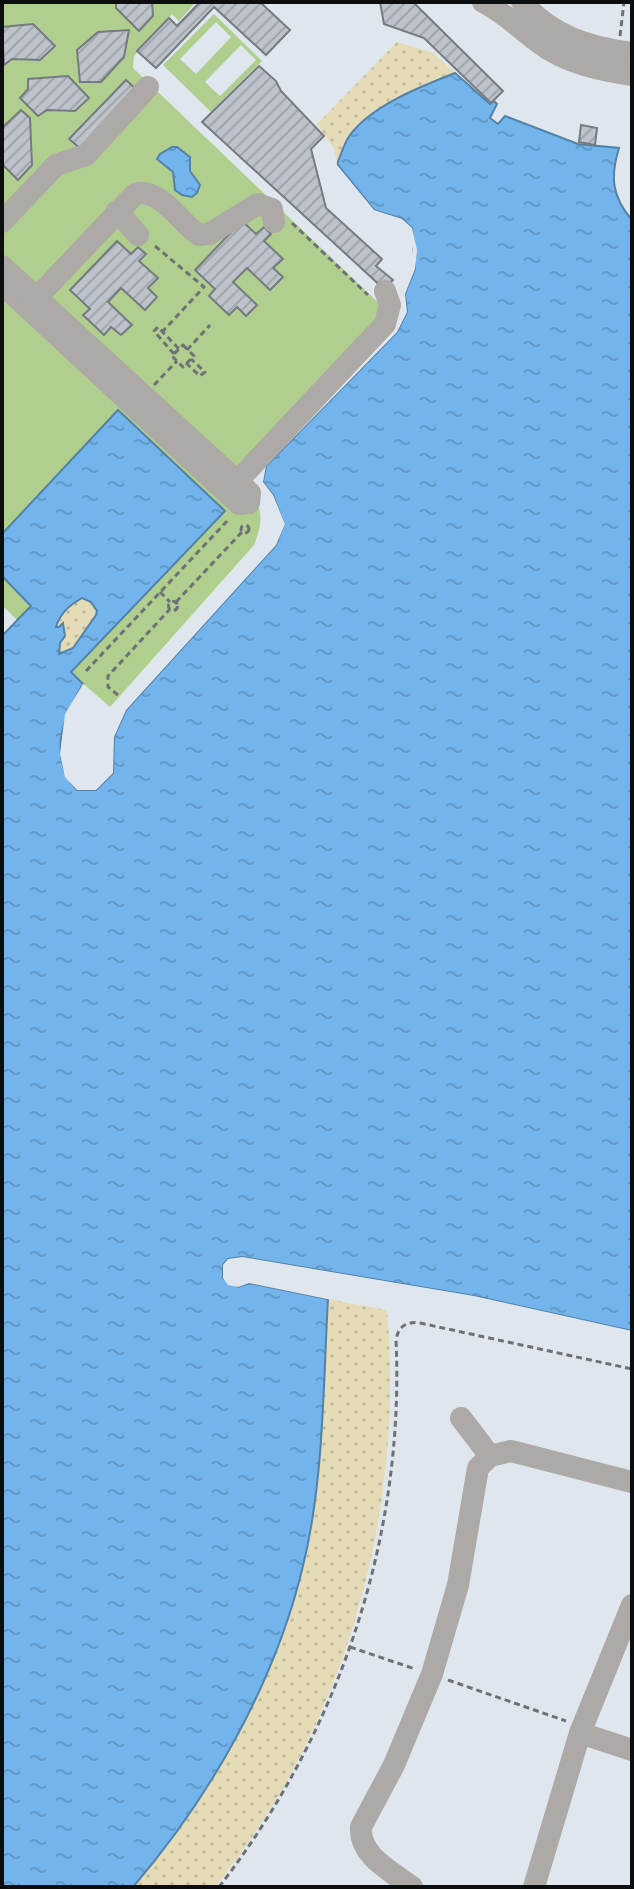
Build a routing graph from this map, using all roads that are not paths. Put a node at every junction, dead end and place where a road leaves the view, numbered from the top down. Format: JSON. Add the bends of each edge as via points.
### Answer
{"nodes":[{"id":1,"x":467,"y":2,"type":"edge"},
{"id":2,"x":483,"y":2,"type":"edge"},
{"id":3,"x":522,"y":2,"type":"edge"},
{"id":4,"x":626,"y":68,"type":"edge"},
{"id":5,"x":148,"y":87,"type":"dead end"},
{"id":6,"x":117,"y":211,"type":"junction"},
{"id":7,"x":274,"y":217,"type":"road end"},
{"id":8,"x":2,"y":222,"type":"edge"},
{"id":9,"x":146,"y":240,"type":"road end"},
{"id":10,"x":2,"y":266,"type":"edge"},
{"id":11,"x":2,"y":284,"type":"edge"},
{"id":12,"x":385,"y":291,"type":"road end"},
{"id":13,"x":32,"y":302,"type":"junction"},
{"id":14,"x":461,"y":1418,"type":"dead end"},
{"id":15,"x":490,"y":1456,"type":"junction"},
{"id":16,"x":524,"y":1456,"type":"junction"},
{"id":17,"x":632,"y":1482,"type":"edge"},
{"id":18,"x":475,"y":1491,"type":"junction"},
{"id":19,"x":632,"y":1605,"type":"edge"},
{"id":20,"x":582,"y":1730,"type":"junction"},
{"id":21,"x":632,"y":1750,"type":"edge"},
{"id":22,"x":412,"y":1887,"type":"edge"},
{"id":23,"x":534,"y":1887,"type":"edge"}],
"edges":[{"from":1,"to":2,"type":"street"},
{"from":2,"to":4,"type":"street","via":[[559,55],[582,65]]},
{"from":3,"to":4,"type":"street","via":[[548,27]]},
{"from":5,"to":8,"type":"street","via":[[86,155],[56,165]]},
{"from":6,"to":7,"type":"street","via":[[135,194],[147,192],[203,235],[255,205],[266,204]]},
{"from":6,"to":9,"type":"street"},
{"from":6,"to":13,"type":"street"},
{"from":10,"to":13,"type":"street"},
{"from":11,"to":13,"type":"street"},
{"from":12,"to":13,"type":"street","via":[[390,305],[385,324],[235,493]]},
{"from":14,"to":15,"type":"street"},
{"from":15,"to":16,"type":"street","via":[[503,1451]]},
{"from":15,"to":18,"type":"street","via":[[478,1468]]},
{"from":16,"to":17,"type":"street"},
{"from":16,"to":18,"type":"street","via":[[494,1465]]},
{"from":18,"to":22,"type":"street","via":[[458,1585],[432,1674],[372,1806],[368,1838],[378,1861]]},
{"from":19,"to":20,"type":"street"},
{"from":20,"to":21,"type":"street"},
{"from":20,"to":23,"type":"street"}]}
